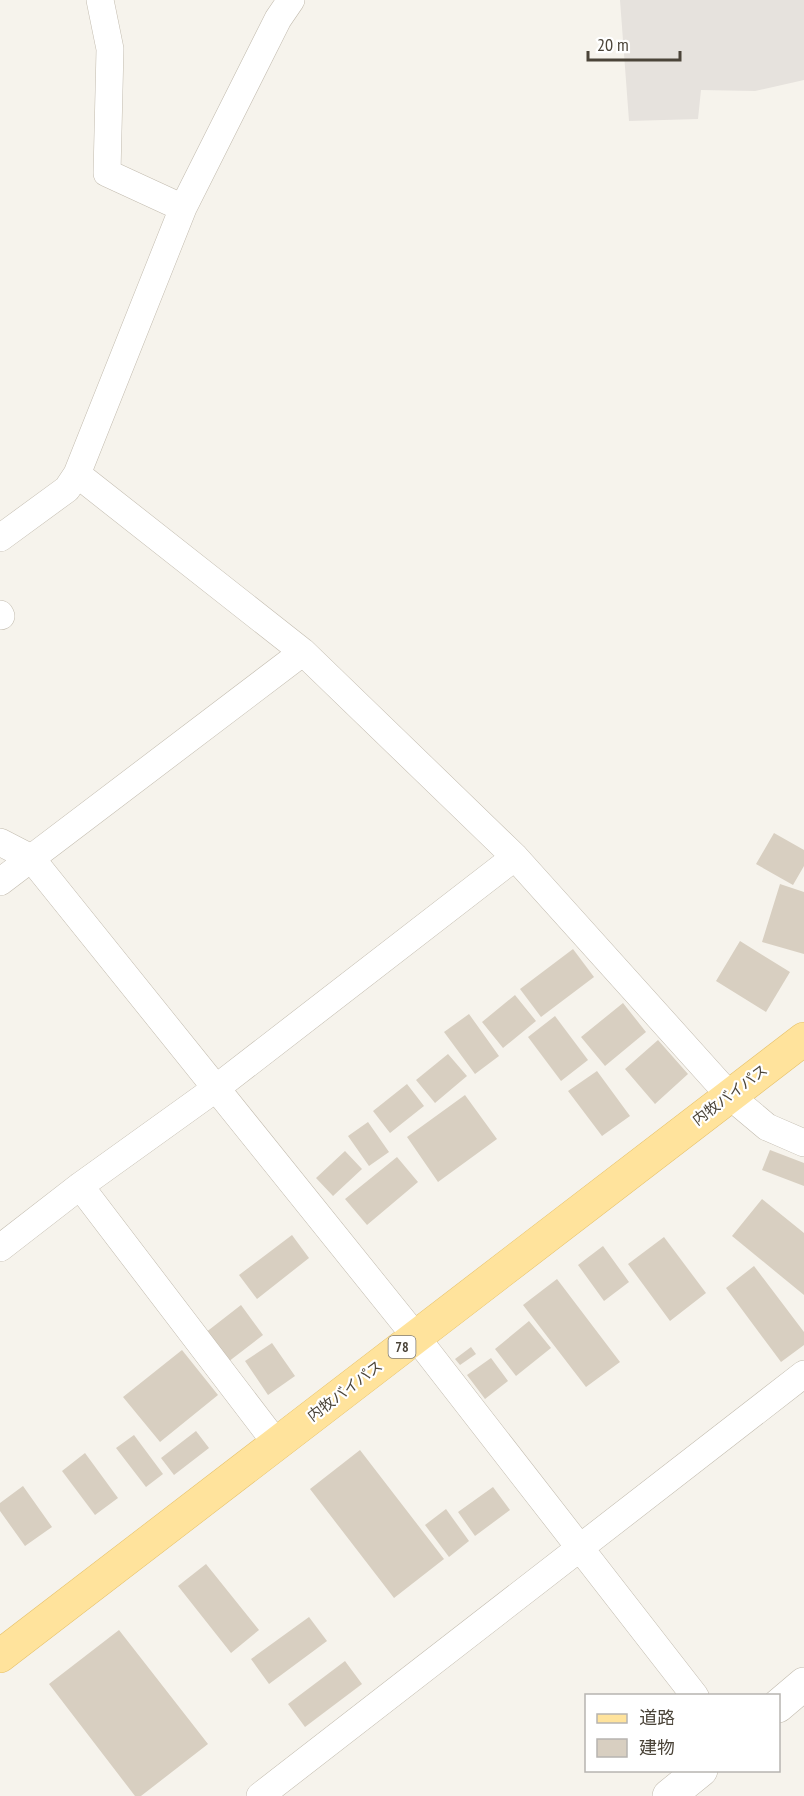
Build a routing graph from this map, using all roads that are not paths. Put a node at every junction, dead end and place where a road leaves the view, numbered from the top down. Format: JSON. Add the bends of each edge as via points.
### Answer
{"nodes":[{"id":1,"x":100,"y":0,"type":"edge"},
{"id":2,"x":291,"y":0,"type":"edge"},
{"id":3,"x":183,"y":208,"type":"junction"},
{"id":4,"x":77,"y":474,"type":"junction"},
{"id":5,"x":0,"y":538,"type":"edge"},
{"id":6,"x":303,"y":652,"type":"junction"},
{"id":7,"x":0,"y":842,"type":"edge"},
{"id":8,"x":515,"y":856,"type":"junction"},
{"id":9,"x":31,"y":858,"type":"junction"},
{"id":10,"x":0,"y":882,"type":"edge"},
{"id":11,"x":804,"y":1039,"type":"edge"},
{"id":12,"x":215,"y":1089,"type":"junction"},
{"id":13,"x":730,"y":1096,"type":"junction"},
{"id":14,"x":804,"y":1143,"type":"edge"},
{"id":15,"x":80,"y":1186,"type":"junction"},
{"id":16,"x":0,"y":1248,"type":"edge"},
{"id":17,"x":416,"y":1337,"type":"junction"},
{"id":18,"x":804,"y":1374,"type":"edge"},
{"id":19,"x":276,"y":1443,"type":"junction"},
{"id":20,"x":580,"y":1549,"type":"junction"},
{"id":21,"x":0,"y":1656,"type":"edge"},
{"id":22,"x":804,"y":1684,"type":"edge"},
{"id":23,"x":694,"y":1694,"type":"edge"},
{"id":24,"x":780,"y":1704,"type":"edge"},
{"id":25,"x":699,"y":1772,"type":"edge"},
{"id":26,"x":260,"y":1796,"type":"edge"},
{"id":27,"x":669,"y":1796,"type":"edge"}],
"edges":[{"from":1,"to":3,"type":"street","via":[[110,50],[107,173]]},
{"from":2,"to":3,"type":"street","via":[[278,18]]},
{"from":3,"to":4,"type":"street"},
{"from":4,"to":5,"type":"street","via":[[67,489]]},
{"from":4,"to":6,"type":"street"},
{"from":6,"to":8,"type":"street"},
{"from":6,"to":9,"type":"street"},
{"from":7,"to":9,"type":"street"},
{"from":8,"to":12,"type":"street"},
{"from":8,"to":13,"type":"street"},
{"from":9,"to":10,"type":"street"},
{"from":9,"to":12,"type":"street"},
{"from":11,"to":13,"type":"main road","name":"内牧バイパス","number":"78"},
{"from":12,"to":15,"type":"street"},
{"from":12,"to":17,"type":"street"},
{"from":13,"to":14,"type":"street","via":[[767,1127]]},
{"from":13,"to":17,"type":"main road","name":"内牧バイパス","number":"78"},
{"from":15,"to":16,"type":"street"},
{"from":15,"to":19,"type":"street"},
{"from":17,"to":19,"type":"main road","name":"内牧バイパス","number":"78"},
{"from":17,"to":20,"type":"street"},
{"from":18,"to":20,"type":"street"},
{"from":19,"to":21,"type":"main road","name":"内牧バイパス","number":"78"},
{"from":20,"to":23,"type":"street"},
{"from":20,"to":26,"type":"street"},
{"from":22,"to":24,"type":"street"},
{"from":25,"to":27,"type":"street"}]}
